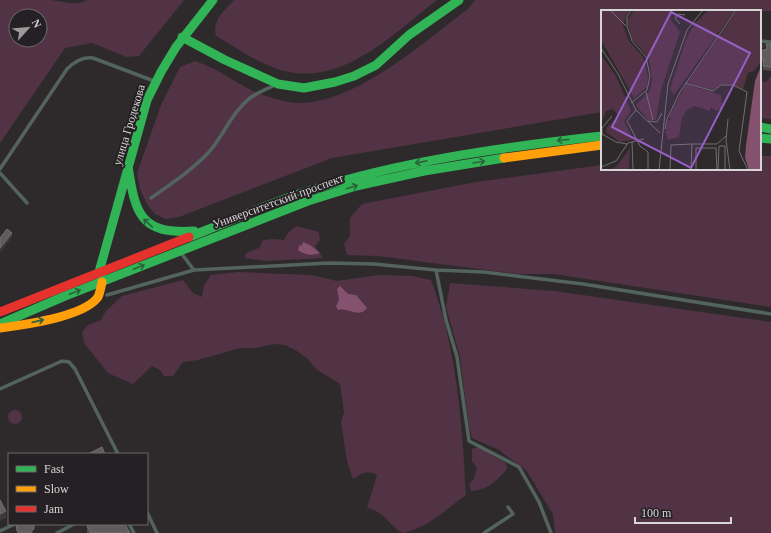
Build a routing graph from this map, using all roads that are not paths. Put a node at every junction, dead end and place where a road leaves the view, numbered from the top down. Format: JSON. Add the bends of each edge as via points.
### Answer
{"nodes":[{"id":1,"x":213,"y":0,"type":"edge"},
{"id":2,"x":459,"y":0,"type":"edge"},
{"id":3,"x":182,"y":37,"type":"junction"},
{"id":4,"x":761,"y":41,"type":"edge"},
{"id":5,"x":771,"y":42,"type":"edge"},
{"id":6,"x":155,"y":82,"type":"junction"},
{"id":7,"x":278,"y":84,"type":"junction"},
{"id":8,"x":761,"y":127,"type":"edge"},
{"id":9,"x":771,"y":129,"type":"edge"},
{"id":10,"x":601,"y":136,"type":"edge"},
{"id":11,"x":761,"y":138,"type":"edge"},
{"id":12,"x":771,"y":139,"type":"edge"},
{"id":13,"x":601,"y":145,"type":"edge"},
{"id":14,"x":549,"y":147,"type":"junction"},
{"id":15,"x":128,"y":166,"type":"junction"},
{"id":16,"x":0,"y":169,"type":"edge"},
{"id":17,"x":0,"y":173,"type":"edge"},
{"id":18,"x":151,"y":198,"type":"dead end"},
{"id":19,"x":27,"y":203,"type":"dead end"},
{"id":20,"x":212,"y":228,"type":"junction"},
{"id":21,"x":180,"y":250,"type":"junction"},
{"id":22,"x":194,"y":270,"type":"junction"},
{"id":23,"x":436,"y":270,"type":"junction"},
{"id":24,"x":99,"y":272,"type":"junction"},
{"id":25,"x":102,"y":282,"type":"junction"},
{"id":26,"x":107,"y":295,"type":"dead end"},
{"id":27,"x":0,"y":312,"type":"edge"},
{"id":28,"x":771,"y":314,"type":"edge"},
{"id":29,"x":0,"y":324,"type":"edge"},
{"id":30,"x":0,"y":328,"type":"edge"},
{"id":31,"x":0,"y":389,"type":"edge"},
{"id":32,"x":118,"y":453,"type":"edge"},
{"id":33,"x":508,"y":507,"type":"dead end"},
{"id":34,"x":148,"y":514,"type":"edge"},
{"id":35,"x":13,"y":525,"type":"edge"},
{"id":36,"x":72,"y":525,"type":"edge"},
{"id":37,"x":0,"y":531,"type":"edge"},
{"id":38,"x":57,"y":533,"type":"edge"},
{"id":39,"x":157,"y":533,"type":"edge"},
{"id":40,"x":484,"y":533,"type":"edge"},
{"id":41,"x":551,"y":533,"type":"edge"}],
"edges":[{"from":1,"to":3,"type":"main road","name":"улица Гродекова"},
{"from":2,"to":7,"type":"main road","via":[[409,35],[376,65],[354,76],[304,88]]},
{"from":3,"to":6,"type":"main road","name":"улица Гродекова"},
{"from":3,"to":7,"type":"main road"},
{"from":4,"to":5,"type":"lane"},
{"from":6,"to":15,"type":"main road","name":"улица Гродекова","via":[[140,120]]},
{"from":6,"to":16,"type":"lane","via":[[93,58],[78,60],[67,69]]},
{"from":7,"to":18,"type":"lane","via":[[251,97],[238,110],[200,161]]},
{"from":8,"to":9,"type":"main road"},
{"from":10,"to":14,"type":"main road","name":"Университетский проспект","one_way":true},
{"from":11,"to":12,"type":"main road"},
{"from":13,"to":14,"type":"main road","name":"Университетский проспект"},
{"from":14,"to":20,"type":"main road","name":"Университетский проспект","one_way":true,"via":[[423,162],[346,180],[307,191]]},
{"from":21,"to":14,"type":"main road","name":"Университетский проспект","one_way":true,"via":[[308,200],[363,184]]},
{"from":20,"to":15,"type":"main road","one_way":true,"via":[[174,233],[161,231],[152,226],[140,214],[135,203]]},
{"from":15,"to":24,"type":"main road","name":"улица Гродекова"},
{"from":17,"to":19,"type":"lane"},
{"from":20,"to":24,"type":"main road","name":"Университетский проспект"},
{"from":21,"to":22,"type":"lane"},
{"from":25,"to":21,"type":"main road","name":"Университетский проспект","one_way":true},
{"from":22,"to":23,"type":"lane","via":[[329,263]]},
{"from":22,"to":26,"type":"lane"},
{"from":23,"to":28,"type":"lane","via":[[484,272],[583,284]]},
{"from":23,"to":41,"type":"lane","via":[[446,320],[457,357],[469,441],[519,467],[539,502]]},
{"from":24,"to":25,"type":"main road"},
{"from":24,"to":27,"type":"main road","name":"Университетский проспект"},
{"from":29,"to":25,"type":"main road","name":"Университетский проспект","one_way":true},
{"from":30,"to":25,"type":"main road","one_way":true,"via":[[21,326],[89,306],[98,298]]},
{"from":31,"to":32,"type":"lane","via":[[62,361],[69,362],[75,368]]},
{"from":33,"to":40,"type":"lane","via":[[513,514]]},
{"from":34,"to":39,"type":"lane"},
{"from":35,"to":37,"type":"lane"},
{"from":36,"to":38,"type":"lane"}]}
